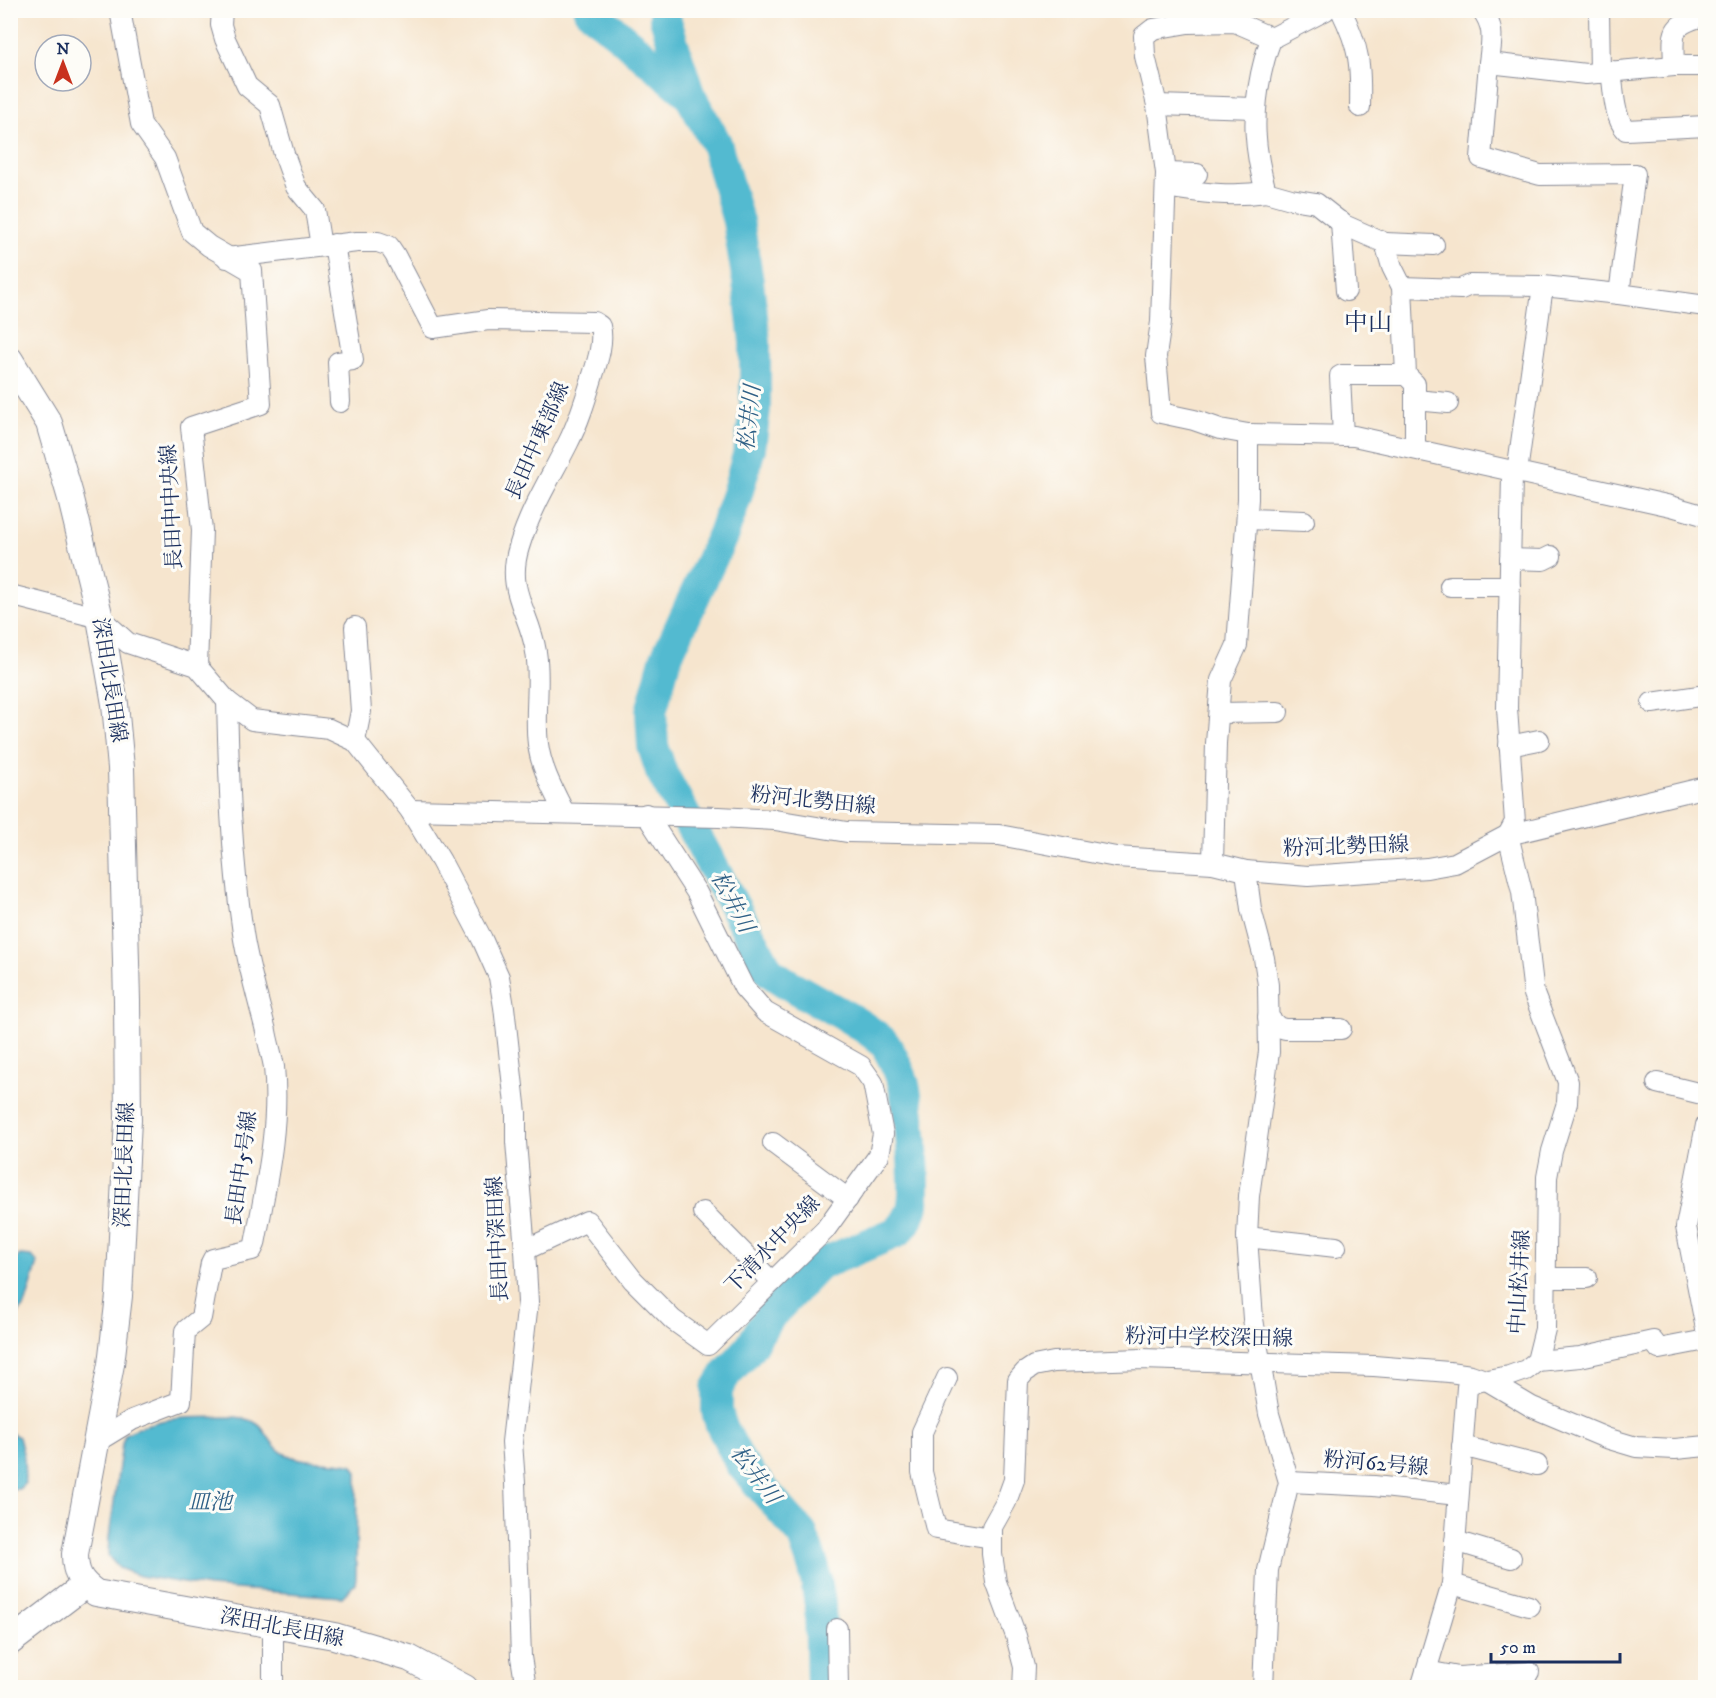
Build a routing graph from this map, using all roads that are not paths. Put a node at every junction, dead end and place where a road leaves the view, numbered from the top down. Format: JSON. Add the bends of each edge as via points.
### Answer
{"nodes":[{"id":1,"x":120,"y":10,"type":"edge"},
{"id":2,"x":222,"y":10,"type":"edge"},
{"id":3,"x":1326,"y":10,"type":"edge"},
{"id":4,"x":1341,"y":10,"type":"edge"},
{"id":5,"x":1482,"y":10,"type":"edge"},
{"id":6,"x":1599,"y":10,"type":"edge"},
{"id":7,"x":1706,"y":15,"type":"edge"},
{"id":8,"x":1272,"y":38,"type":"junction"},
{"id":9,"x":1489,"y":63,"type":"junction"},
{"id":10,"x":1674,"y":66,"type":"junction"},
{"id":11,"x":1706,"y":66,"type":"edge"},
{"id":12,"x":1605,"y":72,"type":"junction"},
{"id":13,"x":1157,"y":105,"type":"junction"},
{"id":14,"x":1360,"y":107,"type":"dead end"},
{"id":15,"x":1255,"y":108,"type":"junction"},
{"id":16,"x":1706,"y":126,"type":"edge"},
{"id":17,"x":1197,"y":174,"type":"dead end"},
{"id":18,"x":1166,"y":180,"type":"junction"},
{"id":19,"x":1266,"y":192,"type":"junction"},
{"id":20,"x":1341,"y":222,"type":"junction"},
{"id":21,"x":1385,"y":243,"type":"junction"},
{"id":22,"x":327,"y":245,"type":"junction"},
{"id":23,"x":1434,"y":245,"type":"dead end"},
{"id":24,"x":227,"y":258,"type":"junction"},
{"id":25,"x":1543,"y":286,"type":"junction"},
{"id":26,"x":1402,"y":287,"type":"junction"},
{"id":27,"x":1346,"y":291,"type":"dead end"},
{"id":28,"x":1618,"y":294,"type":"junction"},
{"id":29,"x":1706,"y":306,"type":"edge"},
{"id":30,"x":10,"y":360,"type":"edge"},
{"id":31,"x":1406,"y":375,"type":"junction"},
{"id":32,"x":1415,"y":400,"type":"junction"},
{"id":33,"x":340,"y":402,"type":"dead end"},
{"id":34,"x":1448,"y":403,"type":"dead end"},
{"id":35,"x":1248,"y":434,"type":"junction"},
{"id":36,"x":1343,"y":436,"type":"junction"},
{"id":37,"x":1415,"y":449,"type":"junction"},
{"id":38,"x":1517,"y":472,"type":"junction"},
{"id":39,"x":1706,"y":516,"type":"edge"},
{"id":40,"x":1246,"y":519,"type":"junction"},
{"id":41,"x":1304,"y":521,"type":"dead end"},
{"id":42,"x":1551,"y":556,"type":"dead end"},
{"id":43,"x":1510,"y":559,"type":"junction"},
{"id":44,"x":1450,"y":586,"type":"dead end"},
{"id":45,"x":1510,"y":586,"type":"junction"},
{"id":46,"x":10,"y":595,"type":"edge"},
{"id":47,"x":100,"y":618,"type":"junction"},
{"id":48,"x":355,"y":627,"type":"dead end"},
{"id":49,"x":197,"y":666,"type":"junction"},
{"id":50,"x":1706,"y":695,"type":"edge"},
{"id":51,"x":227,"y":701,"type":"junction"},
{"id":52,"x":1652,"y":703,"type":"dead end"},
{"id":53,"x":1278,"y":712,"type":"dead end"},
{"id":54,"x":1219,"y":713,"type":"junction"},
{"id":55,"x":1539,"y":740,"type":"dead end"},
{"id":56,"x":355,"y":741,"type":"junction"},
{"id":57,"x":1509,"y":746,"type":"junction"},
{"id":58,"x":1706,"y":787,"type":"edge"},
{"id":59,"x":410,"y":810,"type":"junction"},
{"id":60,"x":564,"y":812,"type":"junction"},
{"id":61,"x":652,"y":814,"type":"junction"},
{"id":62,"x":1508,"y":835,"type":"junction"},
{"id":63,"x":1213,"y":863,"type":"junction"},
{"id":64,"x":1246,"y":871,"type":"junction"},
{"id":65,"x":1268,"y":1017,"type":"junction"},
{"id":66,"x":1341,"y":1029,"type":"dead end"},
{"id":67,"x":1657,"y":1083,"type":"dead end"},
{"id":68,"x":1706,"y":1095,"type":"edge"},
{"id":69,"x":1706,"y":1125,"type":"edge"},
{"id":70,"x":772,"y":1143,"type":"dead end"},
{"id":71,"x":848,"y":1199,"type":"junction"},
{"id":72,"x":703,"y":1212,"type":"dead end"},
{"id":73,"x":1247,"y":1237,"type":"junction"},
{"id":74,"x":1336,"y":1247,"type":"dead end"},
{"id":75,"x":525,"y":1250,"type":"junction"},
{"id":76,"x":1546,"y":1278,"type":"junction"},
{"id":77,"x":1587,"y":1278,"type":"dead end"},
{"id":78,"x":772,"y":1282,"type":"junction"},
{"id":79,"x":1706,"y":1329,"type":"edge"},
{"id":80,"x":1706,"y":1340,"type":"edge"},
{"id":81,"x":1537,"y":1361,"type":"junction"},
{"id":82,"x":1262,"y":1362,"type":"junction"},
{"id":83,"x":947,"y":1378,"type":"dead end"},
{"id":84,"x":1488,"y":1381,"type":"junction"},
{"id":85,"x":96,"y":1442,"type":"junction"},
{"id":86,"x":1462,"y":1446,"type":"junction"},
{"id":87,"x":1706,"y":1446,"type":"edge"},
{"id":88,"x":1537,"y":1465,"type":"dead end"},
{"id":89,"x":1289,"y":1482,"type":"junction"},
{"id":90,"x":1458,"y":1495,"type":"junction"},
{"id":91,"x":992,"y":1538,"type":"junction"},
{"id":92,"x":1455,"y":1541,"type":"junction"},
{"id":93,"x":1511,"y":1558,"type":"dead end"},
{"id":94,"x":1452,"y":1584,"type":"junction"},
{"id":95,"x":85,"y":1585,"type":"junction"},
{"id":96,"x":1529,"y":1606,"type":"dead end"},
{"id":97,"x":273,"y":1625,"type":"junction"},
{"id":98,"x":837,"y":1629,"type":"dead end"},
{"id":99,"x":10,"y":1642,"type":"edge"},
{"id":100,"x":1529,"y":1672,"type":"dead end"},
{"id":101,"x":1423,"y":1679,"type":"edge"},
{"id":102,"x":273,"y":1688,"type":"edge"},
{"id":103,"x":465,"y":1688,"type":"edge"},
{"id":104,"x":526,"y":1688,"type":"edge"},
{"id":105,"x":838,"y":1688,"type":"edge"},
{"id":106,"x":1023,"y":1688,"type":"edge"},
{"id":107,"x":1263,"y":1688,"type":"edge"}],
"edges":[{"from":1,"to":24,"type":"street","name":"長田中中央線","via":[[141,124],[165,158],[192,232]]},
{"from":2,"to":22,"type":"street","via":[[225,39],[247,86],[270,105],[296,187],[315,210]]},
{"from":3,"to":8,"type":"street"},
{"from":4,"to":14,"type":"street","via":[[1358,56]]},
{"from":5,"to":9,"type":"street","via":[[1492,30]]},
{"from":6,"to":12,"type":"street"},
{"from":7,"to":10,"type":"street","via":[[1678,26],[1673,34]]},
{"from":8,"to":13,"type":"street","via":[[1235,22],[1188,23],[1153,29],[1144,36],[1144,56]]},
{"from":8,"to":15,"type":"street"},
{"from":9,"to":12,"type":"street","via":[[1586,74]]},
{"from":9,"to":28,"type":"street","via":[[1481,158],[1540,175],[1635,174]]},
{"from":10,"to":11,"type":"street"},
{"from":10,"to":12,"type":"street"},
{"from":12,"to":16,"type":"street","via":[[1626,130]]},
{"from":13,"to":15,"type":"street"},
{"from":13,"to":18,"type":"street"},
{"from":15,"to":19,"type":"street","via":[[1259,166]]},
{"from":17,"to":18,"type":"street"},
{"from":18,"to":19,"type":"street","via":[[1193,192],[1242,196]]},
{"from":18,"to":35,"type":"street","via":[[1161,322],[1156,356],[1161,413]]},
{"from":19,"to":20,"type":"street","via":[[1316,203]]},
{"from":20,"to":21,"type":"street"},
{"from":20,"to":27,"type":"street"},
{"from":21,"to":23,"type":"street"},
{"from":21,"to":26,"type":"street"},
{"from":22,"to":24,"type":"street","name":"長田中東部線"},
{"from":22,"to":33,"type":"street","via":[[353,360],[338,362]]},
{"from":22,"to":60,"type":"street","name":"長田中東部線","via":[[378,242],[389,246],[433,328],[488,320],[594,322],[600,326],[597,364],[586,400],[528,522],[513,568],[514,584],[536,652],[541,759]]},
{"from":24,"to":49,"type":"street","name":"長田中中央線","via":[[252,271],[261,404],[191,427],[201,530]]},
{"from":25,"to":26,"type":"street"},
{"from":25,"to":28,"type":"street"},
{"from":25,"to":38,"type":"street"},
{"from":26,"to":31,"type":"street"},
{"from":28,"to":29,"type":"street"},
{"from":30,"to":47,"type":"street","name":"深田北長田線","via":[[50,423]]},
{"from":31,"to":32,"type":"street","via":[[1415,384]]},
{"from":31,"to":36,"type":"street","via":[[1340,376]]},
{"from":32,"to":34,"type":"street"},
{"from":32,"to":37,"type":"street"},
{"from":35,"to":36,"type":"street"},
{"from":35,"to":40,"type":"street"},
{"from":36,"to":37,"type":"street"},
{"from":37,"to":38,"type":"street"},
{"from":38,"to":39,"type":"street"},
{"from":38,"to":43,"type":"street","via":[[1512,475]]},
{"from":40,"to":41,"type":"street"},
{"from":40,"to":54,"type":"street","via":[[1237,645],[1221,680]]},
{"from":42,"to":43,"type":"street","via":[[1543,560]]},
{"from":43,"to":45,"type":"street"},
{"from":44,"to":45,"type":"street"},
{"from":45,"to":57,"type":"street"},
{"from":46,"to":47,"type":"street"},
{"from":47,"to":49,"type":"street","via":[[128,643]]},
{"from":47,"to":85,"type":"street","name":"深田北長田線","via":[[121,768],[128,1120],[119,1296]]},
{"from":48,"to":56,"type":"street","via":[[361,711]]},
{"from":49,"to":51,"type":"street"},
{"from":50,"to":52,"type":"street"},
{"from":51,"to":56,"type":"street","via":[[252,720],[329,729]]},
{"from":51,"to":85,"type":"street","name":"長田中5号線","via":[[229,812],[236,876],[244,936],[274,1065],[272,1150],[266,1187],[252,1250],[213,1259],[211,1263],[201,1318],[185,1331],[181,1401],[132,1420]]},
{"from":53,"to":54,"type":"street"},
{"from":54,"to":63,"type":"street"},
{"from":55,"to":57,"type":"street"},
{"from":56,"to":59,"type":"street"},
{"from":57,"to":62,"type":"street","via":[[1515,822]]},
{"from":58,"to":62,"type":"street","name":"粉河北勢田線"},
{"from":59,"to":60,"type":"street","name":"粉河北勢田線"},
{"from":59,"to":75,"type":"street","name":"長田中深田線","via":[[446,870],[500,977],[516,1113]]},
{"from":60,"to":61,"type":"street","name":"粉河北勢田線"},
{"from":61,"to":63,"type":"street","name":"粉河北勢田線","via":[[775,820],[847,832],[999,835],[1116,857]]},
{"from":61,"to":71,"type":"street","name":"下清水中央線","via":[[744,988],[765,1012],[861,1066],[873,1083],[883,1134],[879,1155]]},
{"from":62,"to":64,"type":"street","name":"粉河北勢田線","via":[[1455,863],[1427,868],[1308,876]]},
{"from":62,"to":76,"type":"street","name":"中山松井線","via":[[1522,892],[1534,994],[1568,1082],[1567,1104],[1547,1177]]},
{"from":63,"to":64,"type":"street","name":"粉河北勢田線"},
{"from":64,"to":65,"type":"street","via":[[1264,958]]},
{"from":65,"to":66,"type":"street","via":[[1285,1029]]},
{"from":65,"to":73,"type":"street","via":[[1269,1052]]},
{"from":67,"to":68,"type":"street"},
{"from":69,"to":79,"type":"street","via":[[1686,1227]]},
{"from":70,"to":71,"type":"street"},
{"from":71,"to":78,"type":"street","name":"下清水中央線","via":[[825,1230]]},
{"from":72,"to":78,"type":"street"},
{"from":73,"to":74,"type":"street"},
{"from":73,"to":82,"type":"street","via":[[1253,1319]]},
{"from":75,"to":78,"type":"street","name":"下清水中央線","via":[[587,1221],[633,1280],[673,1320],[708,1345]]},
{"from":75,"to":104,"type":"street","name":"長田中深田線","via":[[528,1302],[512,1442],[521,1657]]},
{"from":76,"to":77,"type":"street"},
{"from":76,"to":81,"type":"street","name":"中山松井線","via":[[1545,1329]]},
{"from":80,"to":81,"type":"street","via":[[1659,1349],[1653,1341],[1580,1357]]},
{"from":81,"to":84,"type":"street","name":"中山松井線","via":[[1526,1370]]},
{"from":82,"to":84,"type":"street","name":"粉河中学校深田線","via":[[1449,1372]]},
{"from":82,"to":89,"type":"street","via":[[1269,1414]]},
{"from":82,"to":91,"type":"street","name":"粉河中学校深田線","via":[[1142,1359],[1034,1366],[1018,1380],[1014,1480],[992,1527]]},
{"from":83,"to":91,"type":"street","via":[[922,1432],[922,1472],[936,1529]]},
{"from":84,"to":86,"type":"street","name":"中山松井線","via":[[1467,1387]]},
{"from":84,"to":87,"type":"street","name":"粉河中学校深田線","via":[[1532,1407],[1636,1447]]},
{"from":85,"to":95,"type":"street","name":"深田北長田線","via":[[75,1554],[78,1577]]},
{"from":86,"to":88,"type":"street"},
{"from":86,"to":90,"type":"street","name":"中山松井線"},
{"from":89,"to":90,"type":"street","name":"粉河62号線"},
{"from":89,"to":107,"type":"street","via":[[1268,1570]]},
{"from":90,"to":92,"type":"street","name":"中山松井線"},
{"from":91,"to":106,"type":"street","name":"粉河中学校深田線","via":[[996,1582],[1024,1667]]},
{"from":92,"to":93,"type":"street"},
{"from":92,"to":94,"type":"street","name":"中山松井線"},
{"from":94,"to":96,"type":"street"},
{"from":94,"to":101,"type":"street","name":"中山松井線"},
{"from":95,"to":97,"type":"street","name":"深田北長田線","via":[[96,1593],[114,1597]]},
{"from":95,"to":99,"type":"street"},
{"from":97,"to":102,"type":"street"},
{"from":97,"to":103,"type":"street","name":"深田北長田線","via":[[334,1636],[409,1658]]},
{"from":98,"to":105,"type":"street"},
{"from":100,"to":101,"type":"street"}]}
